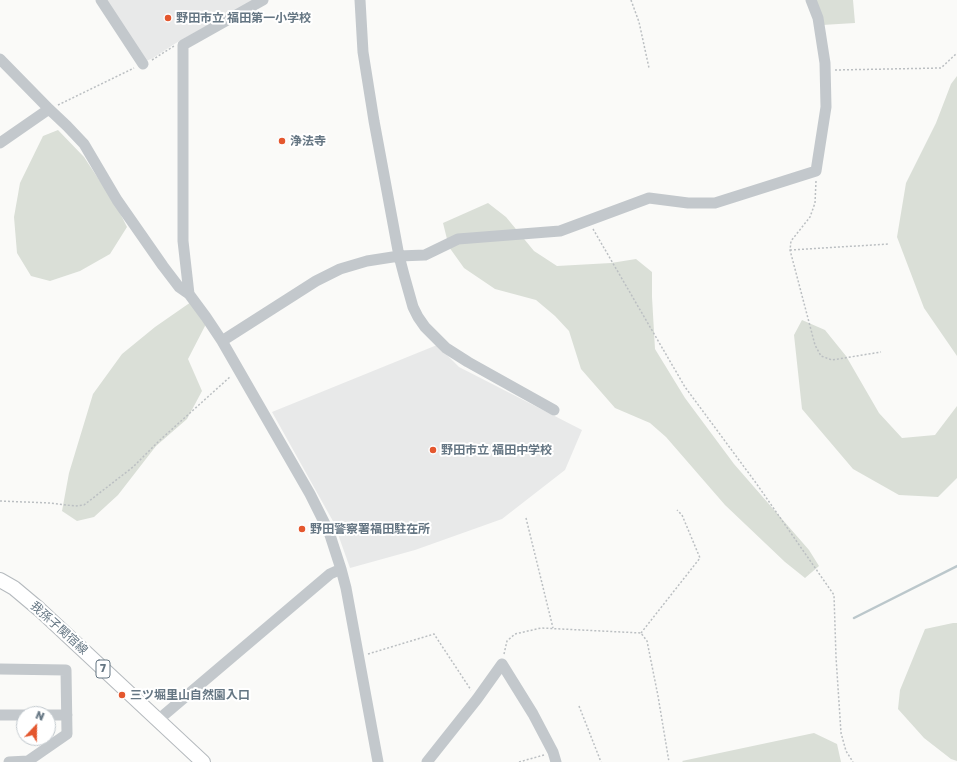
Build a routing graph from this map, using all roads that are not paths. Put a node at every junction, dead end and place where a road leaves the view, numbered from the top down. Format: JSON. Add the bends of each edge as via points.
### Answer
{"nodes":[{"id":1,"x":101,"y":0,"type":"edge"},
{"id":2,"x":263,"y":0,"type":"edge"},
{"id":3,"x":360,"y":0,"type":"edge"},
{"id":4,"x":810,"y":0,"type":"edge"},
{"id":5,"x":0,"y":59,"type":"edge"},
{"id":6,"x":143,"y":64,"type":"road end"},
{"id":7,"x":49,"y":109,"type":"junction"},
{"id":8,"x":0,"y":143,"type":"edge"},
{"id":9,"x":399,"y":256,"type":"junction"},
{"id":10,"x":189,"y":294,"type":"junction"},
{"id":11,"x":222,"y":341,"type":"junction"},
{"id":12,"x":554,"y":410,"type":"dead end"},
{"id":13,"x":341,"y":570,"type":"junction"},
{"id":14,"x":0,"y":580,"type":"edge"},
{"id":15,"x":0,"y":669,"type":"edge"},
{"id":16,"x":0,"y":715,"type":"edge"},
{"id":17,"x":16,"y":715,"type":"edge"},
{"id":18,"x":56,"y":715,"type":"edge"},
{"id":19,"x":67,"y":715,"type":"junction"},
{"id":20,"x":158,"y":720,"type":"junction"},
{"id":21,"x":554,"y":757,"type":"edge"},
{"id":22,"x":9,"y":762,"type":"edge"},
{"id":23,"x":202,"y":762,"type":"edge"},
{"id":24,"x":378,"y":762,"type":"edge"},
{"id":25,"x":427,"y":762,"type":"edge"}],
"edges":[{"from":1,"to":6,"type":"street"},
{"from":2,"to":10,"type":"street","via":[[183,45],[183,241]]},
{"from":3,"to":9,"type":"street","via":[[363,52]]},
{"from":4,"to":9,"type":"street","via":[[818,18],[825,70],[826,107],[816,171],[715,203],[649,198],[560,231],[458,239],[425,255]]},
{"from":5,"to":7,"type":"street"},
{"from":7,"to":8,"type":"street"},
{"from":7,"to":10,"type":"street","via":[[84,144],[117,200],[179,287]]},
{"from":9,"to":11,"type":"street","via":[[367,261],[340,269],[316,281]]},
{"from":9,"to":12,"type":"street","via":[[413,306],[434,338],[468,362]]},
{"from":10,"to":11,"type":"street"},
{"from":11,"to":13,"type":"street","via":[[310,494],[329,532]]},
{"from":13,"to":20,"type":"street","via":[[330,574]]},
{"from":13,"to":24,"type":"street"},
{"from":14,"to":20,"type":"main road","name":"我孫子関宿線","number":"7","via":[[39,609]]},
{"from":15,"to":19,"type":"street","via":[[66,670]]},
{"from":16,"to":17,"type":"street"},
{"from":18,"to":19,"type":"street"},
{"from":19,"to":22,"type":"street","via":[[67,734],[28,760]]},
{"from":20,"to":23,"type":"main road","name":"我孫子関宿線","number":"7"},
{"from":21,"to":25,"type":"street","via":[[534,714],[502,664]]}]}
